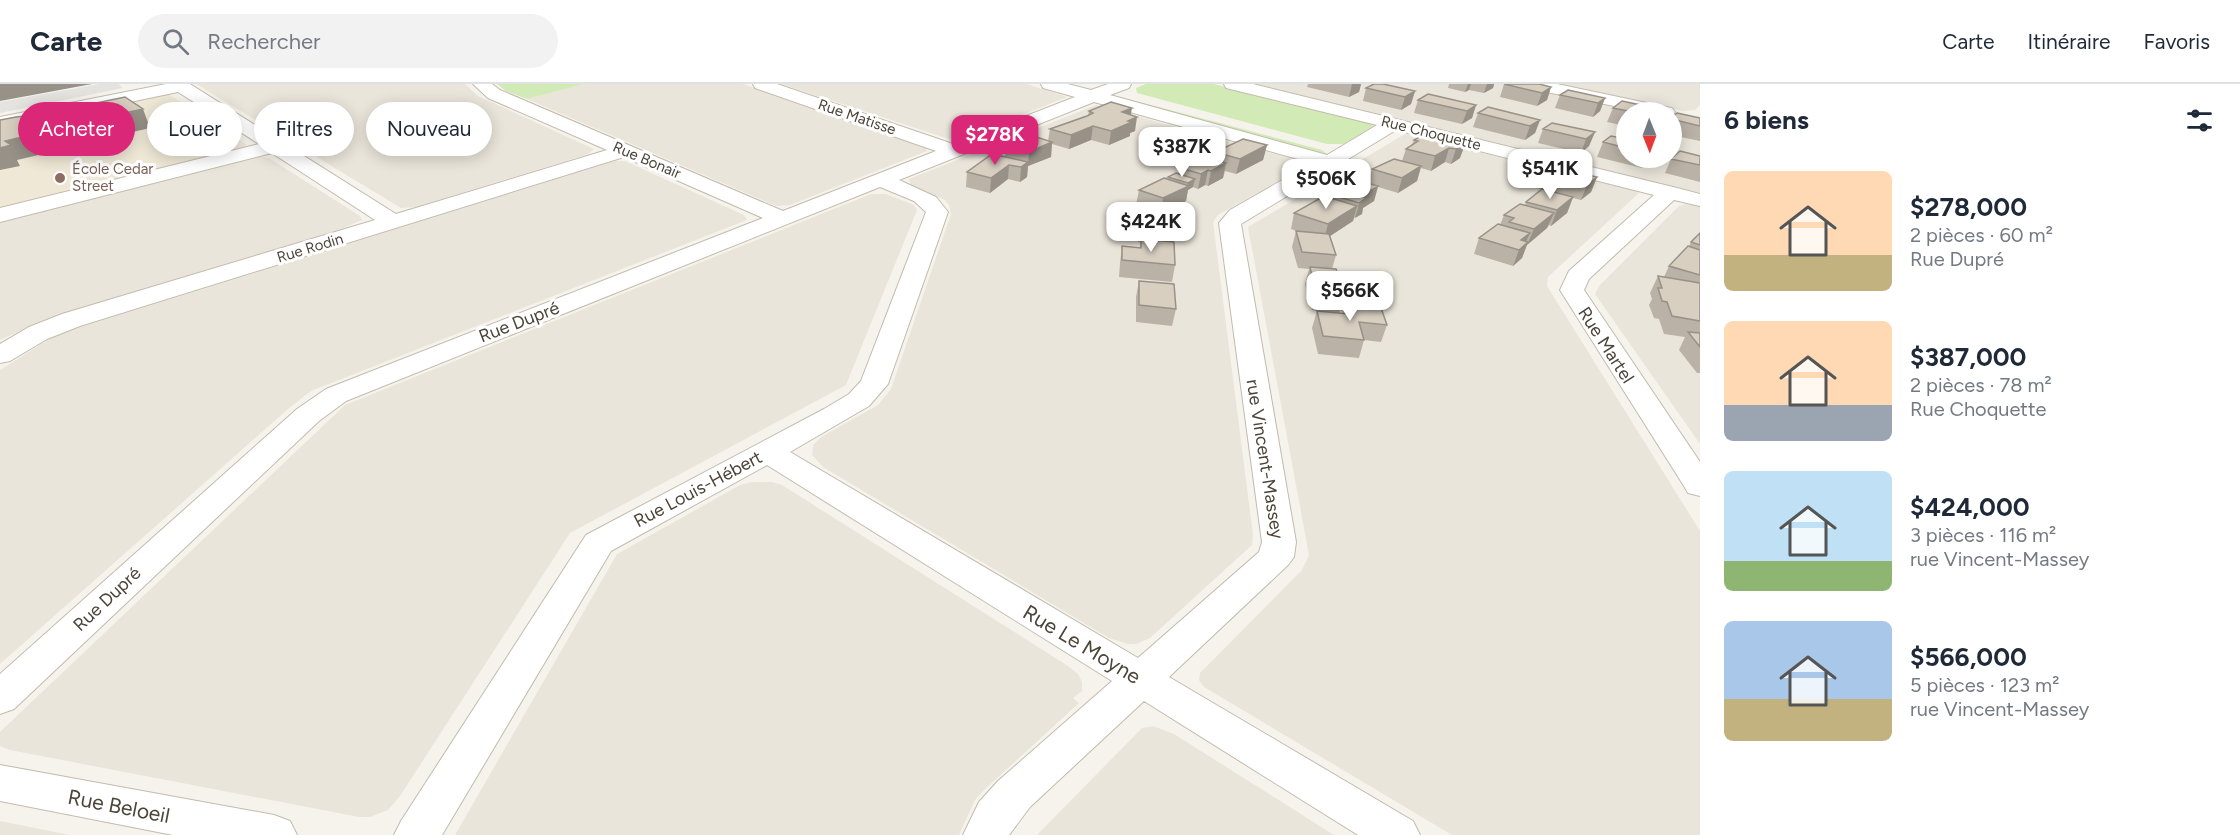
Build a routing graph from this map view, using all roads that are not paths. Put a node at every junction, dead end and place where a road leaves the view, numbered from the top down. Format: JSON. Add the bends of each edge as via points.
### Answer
{"nodes":[{"id":1,"x":481,"y":84,"type":"edge"},
{"id":2,"x":761,"y":84,"type":"edge"},
{"id":3,"x":1049,"y":84,"type":"edge"},
{"id":4,"x":1232,"y":84,"type":"edge"},
{"id":5,"x":1532,"y":84,"type":"edge"},
{"id":6,"x":180,"y":85,"type":"edge"},
{"id":7,"x":1104,"y":88,"type":"edge"},
{"id":8,"x":1617,"y":102,"type":"edge"},
{"id":9,"x":0,"y":123,"type":"edge"},
{"id":10,"x":1393,"y":124,"type":"junction"},
{"id":11,"x":254,"y":132,"type":"edge"},
{"id":12,"x":954,"y":150,"type":"junction"},
{"id":13,"x":624,"y":151,"type":"junction"},
{"id":14,"x":254,"y":152,"type":"edge"},
{"id":15,"x":292,"y":156,"type":"edge"},
{"id":16,"x":1336,"y":157,"type":"junction"},
{"id":17,"x":880,"y":180,"type":"junction"},
{"id":18,"x":1670,"y":192,"type":"junction"},
{"id":19,"x":1700,"y":200,"type":"edge"},
{"id":20,"x":0,"y":215,"type":"edge"},
{"id":21,"x":781,"y":218,"type":"junction"},
{"id":22,"x":394,"y":222,"type":"junction"},
{"id":23,"x":0,"y":355,"type":"edge"},
{"id":24,"x":768,"y":452,"type":"junction"},
{"id":25,"x":1700,"y":486,"type":"edge"},
{"id":26,"x":1142,"y":680,"type":"junction"},
{"id":27,"x":0,"y":698,"type":"edge"},
{"id":28,"x":0,"y":783,"type":"edge"},
{"id":29,"x":274,"y":835,"type":"edge"},
{"id":30,"x":417,"y":835,"type":"edge"},
{"id":31,"x":986,"y":835,"type":"edge"},
{"id":32,"x":1397,"y":835,"type":"edge"}],
"edges":[{"from":1,"to":13,"type":"street","name":"Rue Bonair","via":[[494,94]]},
{"from":2,"to":12,"type":"street","name":"Rue Matisse"},
{"from":3,"to":7,"type":"street"},
{"from":4,"to":10,"type":"street","name":"Rue Choquette"},
{"from":5,"to":8,"type":"street"},
{"from":6,"to":9,"type":"street"},
{"from":6,"to":11,"type":"street"},
{"from":7,"to":12,"type":"street","name":"Rue Dupré"},
{"from":7,"to":16,"type":"street"},
{"from":10,"to":16,"type":"street","name":"rue Vincent-Massey"},
{"from":10,"to":18,"type":"street","name":"Rue Choquette"},
{"from":12,"to":17,"type":"street","name":"Rue Dupré"},
{"from":13,"to":21,"type":"street","name":"Rue Bonair"},
{"from":13,"to":22,"type":"street","name":"Rue Rodin"},
{"from":14,"to":20,"type":"street"},
{"from":15,"to":22,"type":"street"},
{"from":16,"to":26,"type":"street","name":"rue Vincent-Massey","via":[[1238,215],[1229,226],[1278,552]]},
{"from":17,"to":21,"type":"street","name":"Rue Dupré"},
{"from":17,"to":24,"type":"street","name":"Rue Louis-Hébert","via":[[930,201],[937,212],[877,378],[859,400]]},
{"from":18,"to":19,"type":"street","name":"Rue Choquette"},
{"from":18,"to":25,"type":"street","name":"Rue Martel","via":[[1578,276],[1572,290]]},
{"from":21,"to":27,"type":"street","name":"Rue Dupré","via":[[372,379],[326,401]]},
{"from":22,"to":23,"type":"street","name":"Rue Rodin","via":[[59,324]]},
{"from":24,"to":26,"type":"street","name":"Rue Le Moyne"},
{"from":24,"to":30,"type":"street","name":"Rue Louis-Hébert","via":[[598,543]]},
{"from":26,"to":31,"type":"street","name":"rue Vincent-Massey","via":[[1014,794],[995,816]]},
{"from":26,"to":32,"type":"street","name":"Rue Le Moyne"},
{"from":28,"to":29,"type":"street","name":"Rue Beloeil"}]}
